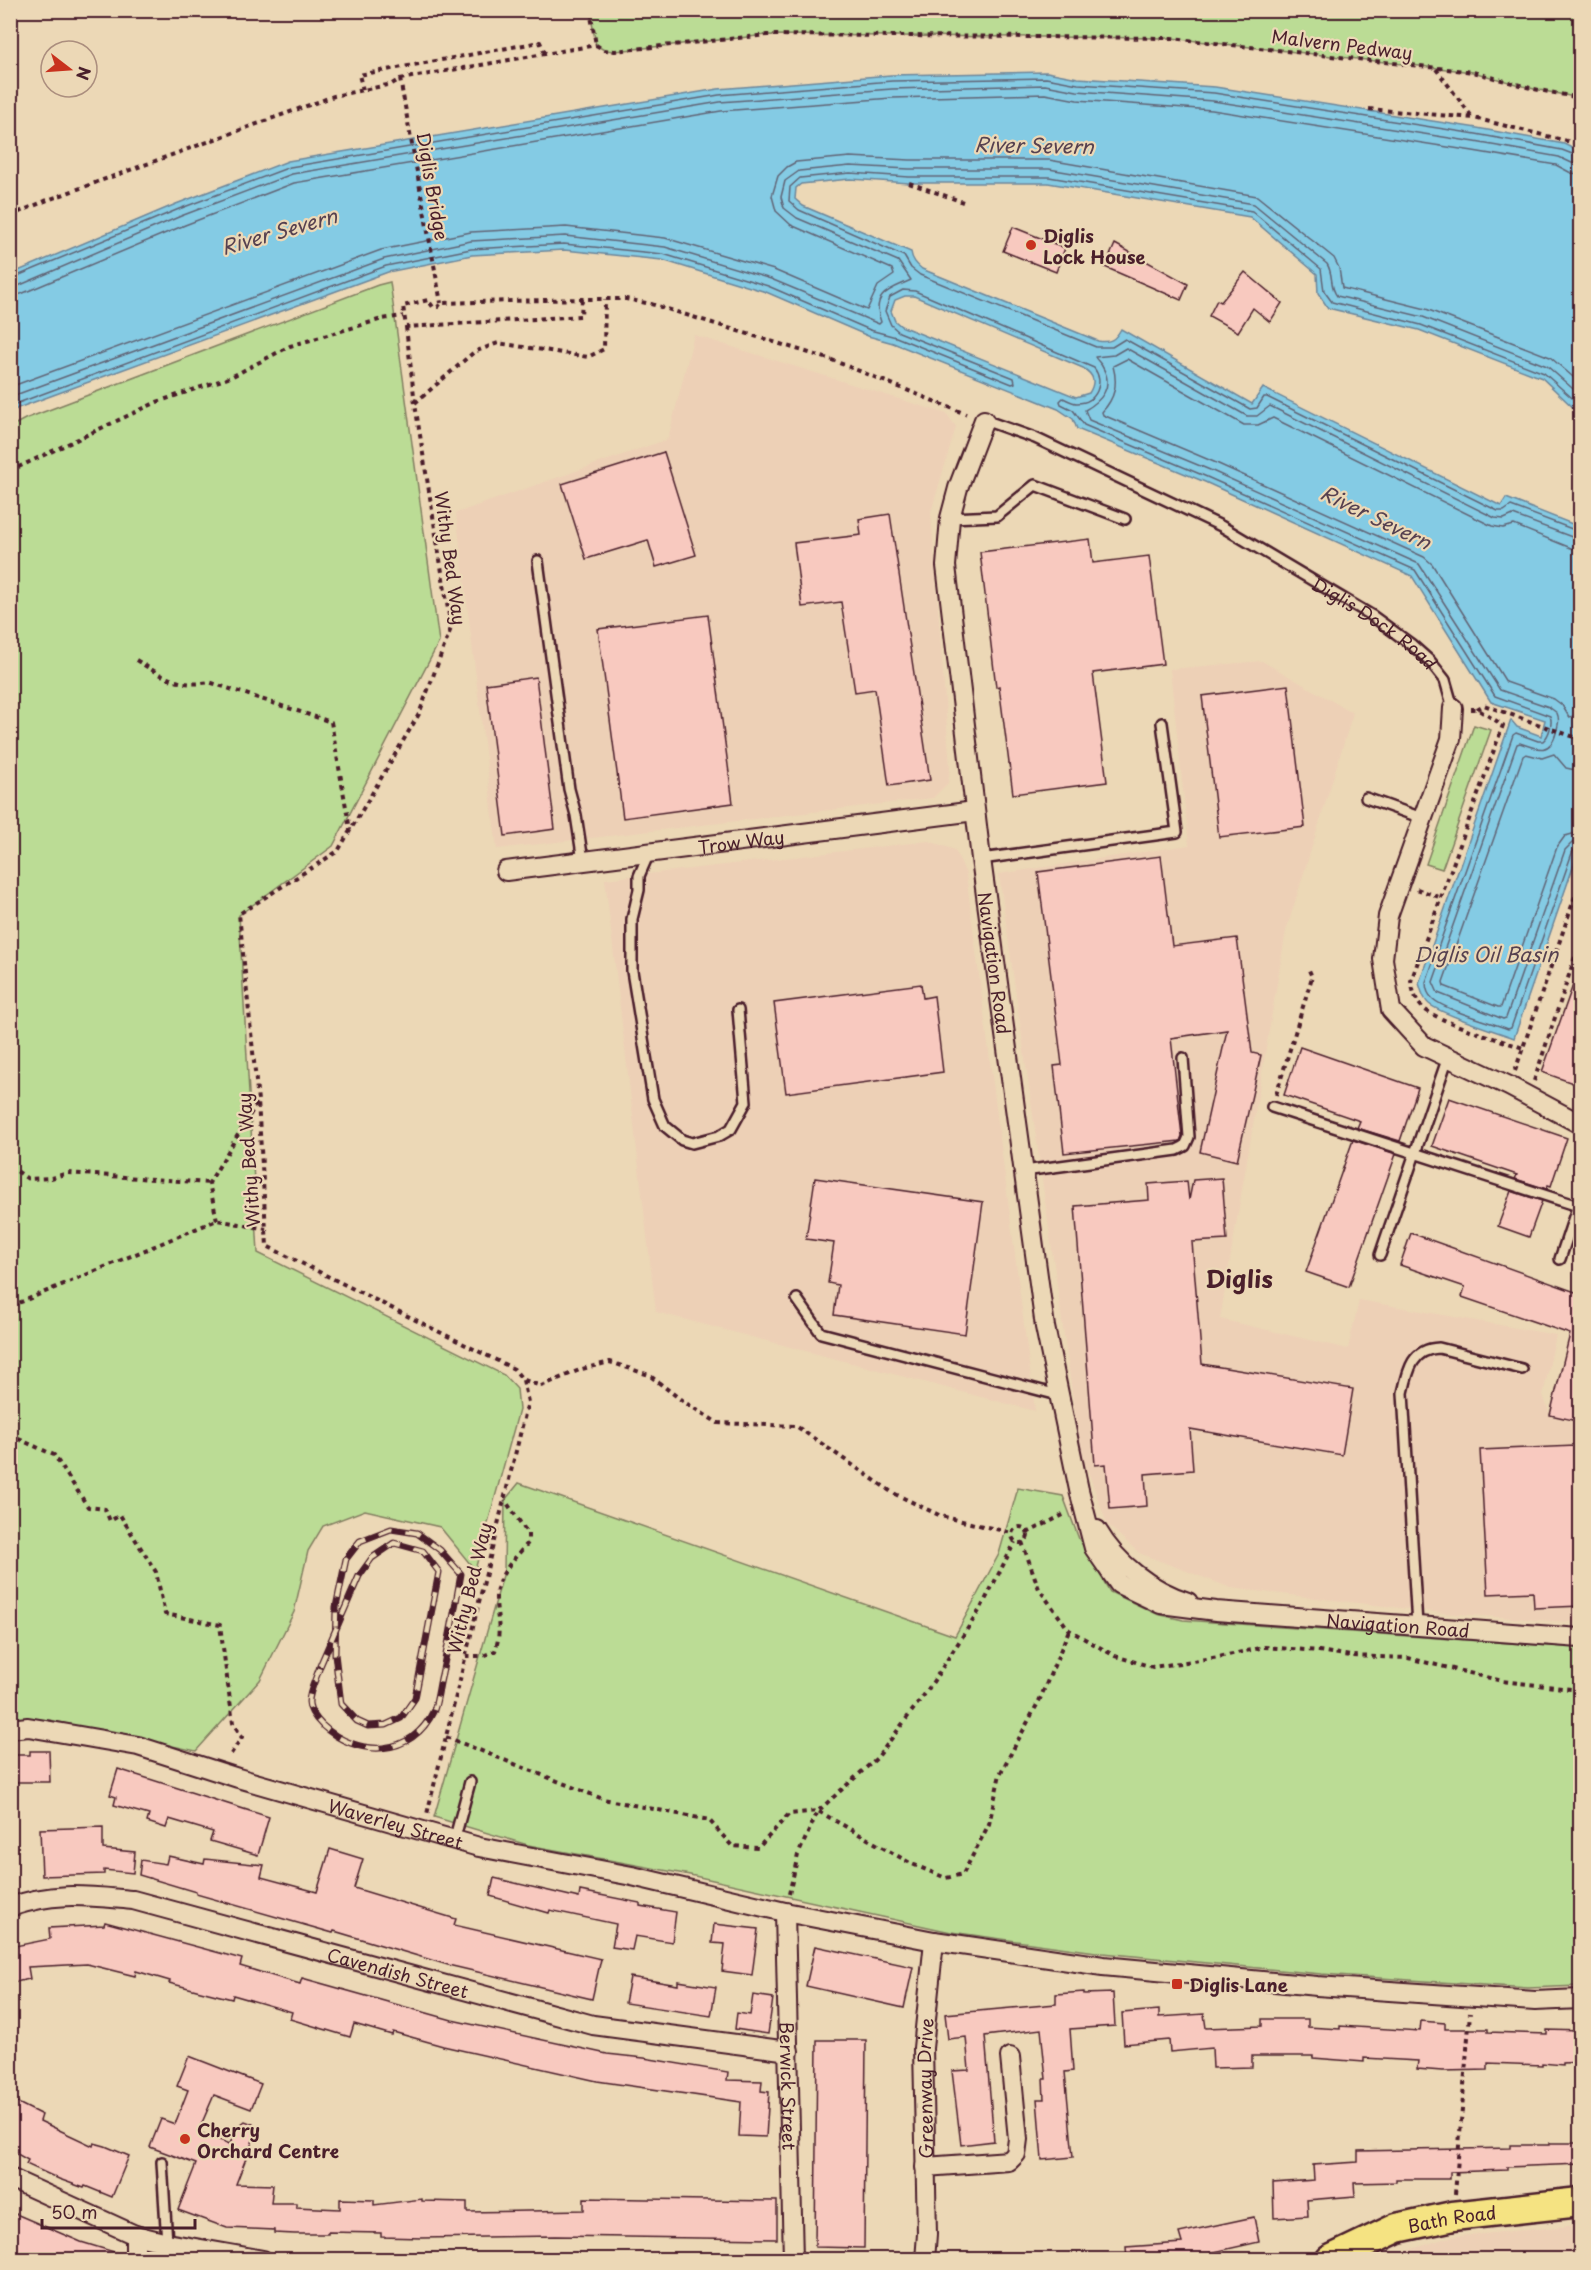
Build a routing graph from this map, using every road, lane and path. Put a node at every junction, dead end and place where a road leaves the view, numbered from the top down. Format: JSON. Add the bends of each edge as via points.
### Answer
{"nodes":[{"id":1,"x":590,"y":10,"type":"edge"},
{"id":2,"x":596,"y":45,"type":"junction"},
{"id":3,"x":545,"y":52,"type":"junction"},
{"id":4,"x":1436,"y":68,"type":"junction"},
{"id":5,"x":400,"y":80,"type":"junction"},
{"id":6,"x":363,"y":90,"type":"junction"},
{"id":7,"x":1581,"y":98,"type":"edge"},
{"id":8,"x":1369,"y":109,"type":"dead end"},
{"id":9,"x":1474,"y":118,"type":"junction"},
{"id":10,"x":1579,"y":144,"type":"edge"},
{"id":11,"x":909,"y":183,"type":"dead end"},
{"id":12,"x":963,"y":202,"type":"dead end"},
{"id":13,"x":10,"y":216,"type":"edge"},
{"id":14,"x":582,"y":299,"type":"junction"},
{"id":15,"x":605,"y":300,"type":"junction"},
{"id":16,"x":441,"y":303,"type":"junction"},
{"id":17,"x":403,"y":316,"type":"junction"},
{"id":18,"x":406,"y":327,"type":"junction"},
{"id":19,"x":415,"y":404,"type":"junction"},
{"id":20,"x":984,"y":420,"type":"junction"},
{"id":21,"x":10,"y":471,"type":"edge"},
{"id":22,"x":950,"y":518,"type":"junction"},
{"id":23,"x":1125,"y":519,"type":"dead end"},
{"id":24,"x":538,"y":561,"type":"dead end"},
{"id":25,"x":136,"y":660,"type":"dead end"},
{"id":26,"x":1453,"y":708,"type":"junction"},
{"id":27,"x":1476,"y":709,"type":"junction"},
{"id":28,"x":1162,"y":723,"type":"dead end"},
{"id":29,"x":1581,"y":739,"type":"edge"},
{"id":30,"x":1366,"y":798,"type":"dead end"},
{"id":31,"x":975,"y":811,"type":"junction"},
{"id":32,"x":1422,"y":818,"type":"junction"},
{"id":33,"x":350,"y":831,"type":"junction"},
{"id":34,"x":649,"y":853,"type":"junction"},
{"id":35,"x":981,"y":859,"type":"junction"},
{"id":36,"x":583,"y":861,"type":"junction"},
{"id":37,"x":506,"y":871,"type":"dead end"},
{"id":38,"x":1400,"y":882,"type":"junction"},
{"id":39,"x":1581,"y":882,"type":"edge"},
{"id":40,"x":1442,"y":898,"type":"junction"},
{"id":41,"x":1581,"y":942,"type":"edge"},
{"id":42,"x":1309,"y":970,"type":"dead end"},
{"id":43,"x":738,"y":1010,"type":"dead end"},
{"id":44,"x":1523,"y":1048,"type":"junction"},
{"id":45,"x":1448,"y":1057,"type":"junction"},
{"id":46,"x":1183,"y":1058,"type":"dead end"},
{"id":47,"x":1518,"y":1062,"type":"dead end"},
{"id":48,"x":1528,"y":1097,"type":"junction"},
{"id":49,"x":258,"y":1101,"type":"junction"},
{"id":50,"x":1272,"y":1107,"type":"joint"},
{"id":51,"x":1581,"y":1124,"type":"edge"},
{"id":52,"x":1413,"y":1153,"type":"junction"},
{"id":53,"x":10,"y":1166,"type":"edge"},
{"id":54,"x":1024,"y":1171,"type":"junction"},
{"id":55,"x":209,"y":1183,"type":"junction"},
{"id":56,"x":1579,"y":1203,"type":"edge"},
{"id":57,"x":217,"y":1220,"type":"junction"},
{"id":58,"x":266,"y":1229,"type":"junction"},
{"id":59,"x":1380,"y":1255,"type":"dead end"},
{"id":60,"x":1560,"y":1259,"type":"dead end"},
{"id":61,"x":797,"y":1299,"type":"dead end"},
{"id":62,"x":10,"y":1303,"type":"edge"},
{"id":63,"x":1522,"y":1369,"type":"dead end"},
{"id":64,"x":523,"y":1380,"type":"junction"},
{"id":65,"x":1058,"y":1395,"type":"junction"},
{"id":66,"x":10,"y":1435,"type":"edge"},
{"id":67,"x":1079,"y":1490,"type":"junction"},
{"id":68,"x":505,"y":1500,"type":"junction"},
{"id":69,"x":1012,"y":1533,"type":"junction"},
{"id":70,"x":1027,"y":1533,"type":"junction"},
{"id":71,"x":1015,"y":1542,"type":"junction"},
{"id":72,"x":1023,"y":1542,"type":"junction"},
{"id":73,"x":1417,"y":1625,"type":"junction"},
{"id":74,"x":1069,"y":1630,"type":"junction"},
{"id":75,"x":1581,"y":1638,"type":"edge"},
{"id":76,"x":466,"y":1656,"type":"junction"},
{"id":77,"x":1581,"y":1690,"type":"edge"},
{"id":78,"x":10,"y":1729,"type":"edge"},
{"id":79,"x":446,"y":1737,"type":"junction"},
{"id":80,"x":215,"y":1770,"type":"junction"},
{"id":81,"x":470,"y":1782,"type":"dead end"},
{"id":82,"x":819,"y":1811,"type":"junction"},
{"id":83,"x":422,"y":1832,"type":"junction"},
{"id":84,"x":454,"y":1841,"type":"junction"},
{"id":85,"x":10,"y":1907,"type":"edge"},
{"id":86,"x":784,"y":1912,"type":"junction"},
{"id":87,"x":934,"y":1941,"type":"junction"},
{"id":88,"x":1471,"y":1997,"type":"junction"},
{"id":89,"x":1581,"y":1999,"type":"edge"},
{"id":90,"x":789,"y":2051,"type":"junction"},
{"id":91,"x":1010,"y":2056,"type":"dead end"},
{"id":92,"x":162,"y":2162,"type":"dead end"},
{"id":93,"x":925,"y":2167,"type":"junction"},
{"id":94,"x":10,"y":2178,"type":"edge"},
{"id":95,"x":1581,"y":2202,"type":"edge"},
{"id":96,"x":1453,"y":2216,"type":"junction"},
{"id":97,"x":927,"y":2234,"type":"junction"},
{"id":98,"x":135,"y":2235,"type":"junction"},
{"id":99,"x":167,"y":2243,"type":"junction"},
{"id":100,"x":135,"y":2259,"type":"edge"},
{"id":101,"x":263,"y":2259,"type":"edge"},
{"id":102,"x":793,"y":2259,"type":"edge"},
{"id":103,"x":921,"y":2259,"type":"edge"},
{"id":104,"x":925,"y":2259,"type":"edge"},
{"id":105,"x":1330,"y":2259,"type":"edge"}],
"edges":[{"from":1,"to":2,"type":"path"},
{"from":2,"to":3,"type":"path","name":"Malvern Pedway"},
{"from":2,"to":4,"type":"path","name":"Malvern Pedway","via":[[615,51],[767,35],[1171,38]]},
{"from":3,"to":5,"type":"path"},
{"from":3,"to":6,"type":"path","via":[[540,42],[359,75]]},
{"from":4,"to":7,"type":"path","name":"Malvern Pedway","via":[[1473,72]]},
{"from":4,"to":9,"type":"path"},
{"from":5,"to":6,"type":"path"},
{"from":5,"to":16,"type":"path","name":"Diglis Bridge"},
{"from":6,"to":13,"type":"path","via":[[334,96]]},
{"from":8,"to":9,"type":"path"},
{"from":9,"to":10,"type":"path"},
{"from":11,"to":12,"type":"path"},
{"from":14,"to":15,"type":"path"},
{"from":14,"to":16,"type":"path"},
{"from":14,"to":18,"type":"path","via":[[581,316]]},
{"from":15,"to":19,"type":"path","via":[[604,349],[588,357],[498,343],[474,351]]},
{"from":15,"to":20,"type":"path","via":[[651,304],[832,360]]},
{"from":16,"to":17,"type":"path","via":[[433,307],[428,300],[403,306]]},
{"from":17,"to":18,"type":"path","name":"Withy Bed Way"},
{"from":17,"to":21,"type":"path","via":[[290,346],[231,377],[157,402]]},
{"from":18,"to":19,"type":"path","name":"Withy Bed Way"},
{"from":19,"to":33,"type":"path","name":"Withy Bed Way","via":[[451,628],[419,714]]},
{"from":20,"to":22,"type":"street","name":"Navigation Road"},
{"from":20,"to":26,"type":"lane","name":"Diglis Dock Road","via":[[1035,438],[1221,526],[1371,615],[1430,661],[1445,680]]},
{"from":22,"to":23,"type":"lane","via":[[997,516],[1035,485]]},
{"from":22,"to":31,"type":"street","name":"Navigation Road","via":[[946,566]]},
{"from":24,"to":36,"type":"lane","via":[[569,789]]},
{"from":25,"to":33,"type":"path","via":[[162,676],[192,685],[209,682],[331,722]]},
{"from":26,"to":27,"type":"path"},
{"from":26,"to":32,"type":"street","name":"Diglis Dock Road","via":[[1450,740]]},
{"from":27,"to":29,"type":"path","via":[[1484,705]]},
{"from":27,"to":40,"type":"path","via":[[1503,725]]},
{"from":28,"to":35,"type":"lane","via":[[1177,832]]},
{"from":30,"to":32,"type":"lane"},
{"from":31,"to":34,"type":"street","name":"Trow Way"},
{"from":31,"to":35,"type":"street","name":"Navigation Road"},
{"from":32,"to":38,"type":"street","name":"Diglis Dock Road"},
{"from":33,"to":49,"type":"path","name":"Withy Bed Way","via":[[338,851],[239,914]]},
{"from":34,"to":36,"type":"street","name":"Trow Way"},
{"from":34,"to":43,"type":"lane","via":[[639,876],[632,919],[632,971],[653,1099],[665,1126],[682,1140],[692,1143],[731,1129],[746,1102]]},
{"from":35,"to":54,"type":"street","name":"Navigation Road"},
{"from":36,"to":37,"type":"street","name":"Trow Way"},
{"from":38,"to":40,"type":"path"},
{"from":38,"to":45,"type":"street","name":"Diglis Dock Road","via":[[1388,916],[1383,958],[1391,1010],[1424,1046]]},
{"from":39,"to":44,"type":"path"},
{"from":40,"to":44,"type":"path","via":[[1411,981],[1421,1007],[1434,1016]]},
{"from":41,"to":48,"type":"path"},
{"from":42,"to":50,"type":"path","via":[[1312,977]]},
{"from":44,"to":47,"type":"path"},
{"from":45,"to":48,"type":"street","name":"Diglis Dock Road"},
{"from":45,"to":52,"type":"lane"},
{"from":46,"to":54,"type":"lane","via":[[1189,1137],[1185,1146]]},
{"from":48,"to":51,"type":"street","name":"Diglis Dock Road"},
{"from":49,"to":55,"type":"path"},
{"from":49,"to":58,"type":"path","name":"Withy Bed Way"},
{"from":50,"to":52,"type":"lane"},
{"from":52,"to":56,"type":"lane"},
{"from":52,"to":59,"type":"lane"},
{"from":53,"to":55,"type":"path","via":[[28,1179],[68,1173]]},
{"from":54,"to":65,"type":"street","name":"Navigation Road"},
{"from":55,"to":57,"type":"path"},
{"from":56,"to":60,"type":"lane"},
{"from":57,"to":58,"type":"path"},
{"from":57,"to":62,"type":"path","via":[[21,1302]]},
{"from":58,"to":64,"type":"path","name":"Withy Bed Way","via":[[267,1246],[514,1369]]},
{"from":61,"to":65,"type":"lane","via":[[821,1333]]},
{"from":63,"to":73,"type":"lane","via":[[1428,1348],[1416,1357],[1408,1373],[1403,1393]]},
{"from":64,"to":68,"type":"path","name":"Withy Bed Way","via":[[528,1402]]},
{"from":64,"to":69,"type":"path","via":[[541,1386],[610,1362],[649,1375],[718,1423],[796,1426],[893,1493],[941,1516]]},
{"from":65,"to":67,"type":"street","name":"Navigation Road"},
{"from":66,"to":80,"type":"path","via":[[54,1455],[88,1507],[105,1509],[110,1521],[120,1515],[156,1572],[165,1614],[220,1625],[233,1723],[242,1737],[230,1757]]},
{"from":67,"to":70,"type":"path","via":[[1067,1513]]},
{"from":67,"to":73,"type":"street","name":"Navigation Road","via":[[1094,1548],[1119,1584],[1161,1604]]},
{"from":68,"to":76,"type":"path","name":"Withy Bed Way"},
{"from":68,"to":76,"type":"path","via":[[528,1534],[528,1543],[504,1572],[496,1597],[500,1635],[495,1651]]},
{"from":69,"to":70,"type":"path","via":[[1019,1527]]},
{"from":69,"to":71,"type":"path"},
{"from":70,"to":72,"type":"path"},
{"from":71,"to":72,"type":"path"},
{"from":71,"to":82,"type":"path","via":[[981,1608],[927,1691],[877,1758]]},
{"from":72,"to":74,"type":"path","via":[[1039,1589]]},
{"from":73,"to":75,"type":"street","name":"Navigation Road"},
{"from":74,"to":77,"type":"path","via":[[1116,1656],[1153,1667],[1264,1647],[1408,1658],[1502,1681]]},
{"from":74,"to":82,"type":"path","via":[[1040,1699],[1000,1774],[989,1824],[963,1874],[946,1878],[912,1864]]},
{"from":76,"to":79,"type":"path","name":"Withy Bed Way"},
{"from":78,"to":80,"type":"street","name":"Waverley Street","via":[[28,1727],[138,1746]]},
{"from":79,"to":82,"type":"path","via":[[603,1799],[709,1820],[732,1846],[758,1848],[789,1814]]},
{"from":79,"to":83,"type":"path","name":"Withy Bed Way"},
{"from":80,"to":83,"type":"street","name":"Waverley Street"},
{"from":81,"to":84,"type":"lane"},
{"from":82,"to":86,"type":"path","via":[[798,1855]]},
{"from":83,"to":84,"type":"street","name":"Waverley Street"},
{"from":84,"to":86,"type":"street","name":"Waverley Street","via":[[632,1876]]},
{"from":85,"to":90,"type":"street","name":"Cavendish Street","via":[[75,1894],[133,1900],[593,2025]]},
{"from":86,"to":87,"type":"street"},
{"from":86,"to":90,"type":"street","name":"Berwick Street"},
{"from":87,"to":88,"type":"street","via":[[1103,1966]]},
{"from":87,"to":93,"type":"street","name":"Greenway Drive","via":[[923,2048]]},
{"from":88,"to":89,"type":"street"},
{"from":88,"to":96,"type":"path"},
{"from":90,"to":102,"type":"street","name":"Berwick Street"},
{"from":91,"to":93,"type":"street","via":[[1016,2154],[1009,2161]]},
{"from":92,"to":99,"type":"lane"},
{"from":93,"to":97,"type":"street","name":"Greenway Drive"},
{"from":94,"to":98,"type":"street"},
{"from":95,"to":96,"type":"main road","name":"Bath Road"},
{"from":96,"to":105,"type":"main road","name":"Bath Road","via":[[1396,2228]]},
{"from":97,"to":103,"type":"street","name":"Greenway Drive"},
{"from":97,"to":104,"type":"street","name":"Greenway Drive"},
{"from":98,"to":99,"type":"street"},
{"from":98,"to":100,"type":"street"},
{"from":99,"to":101,"type":"street"}]}
